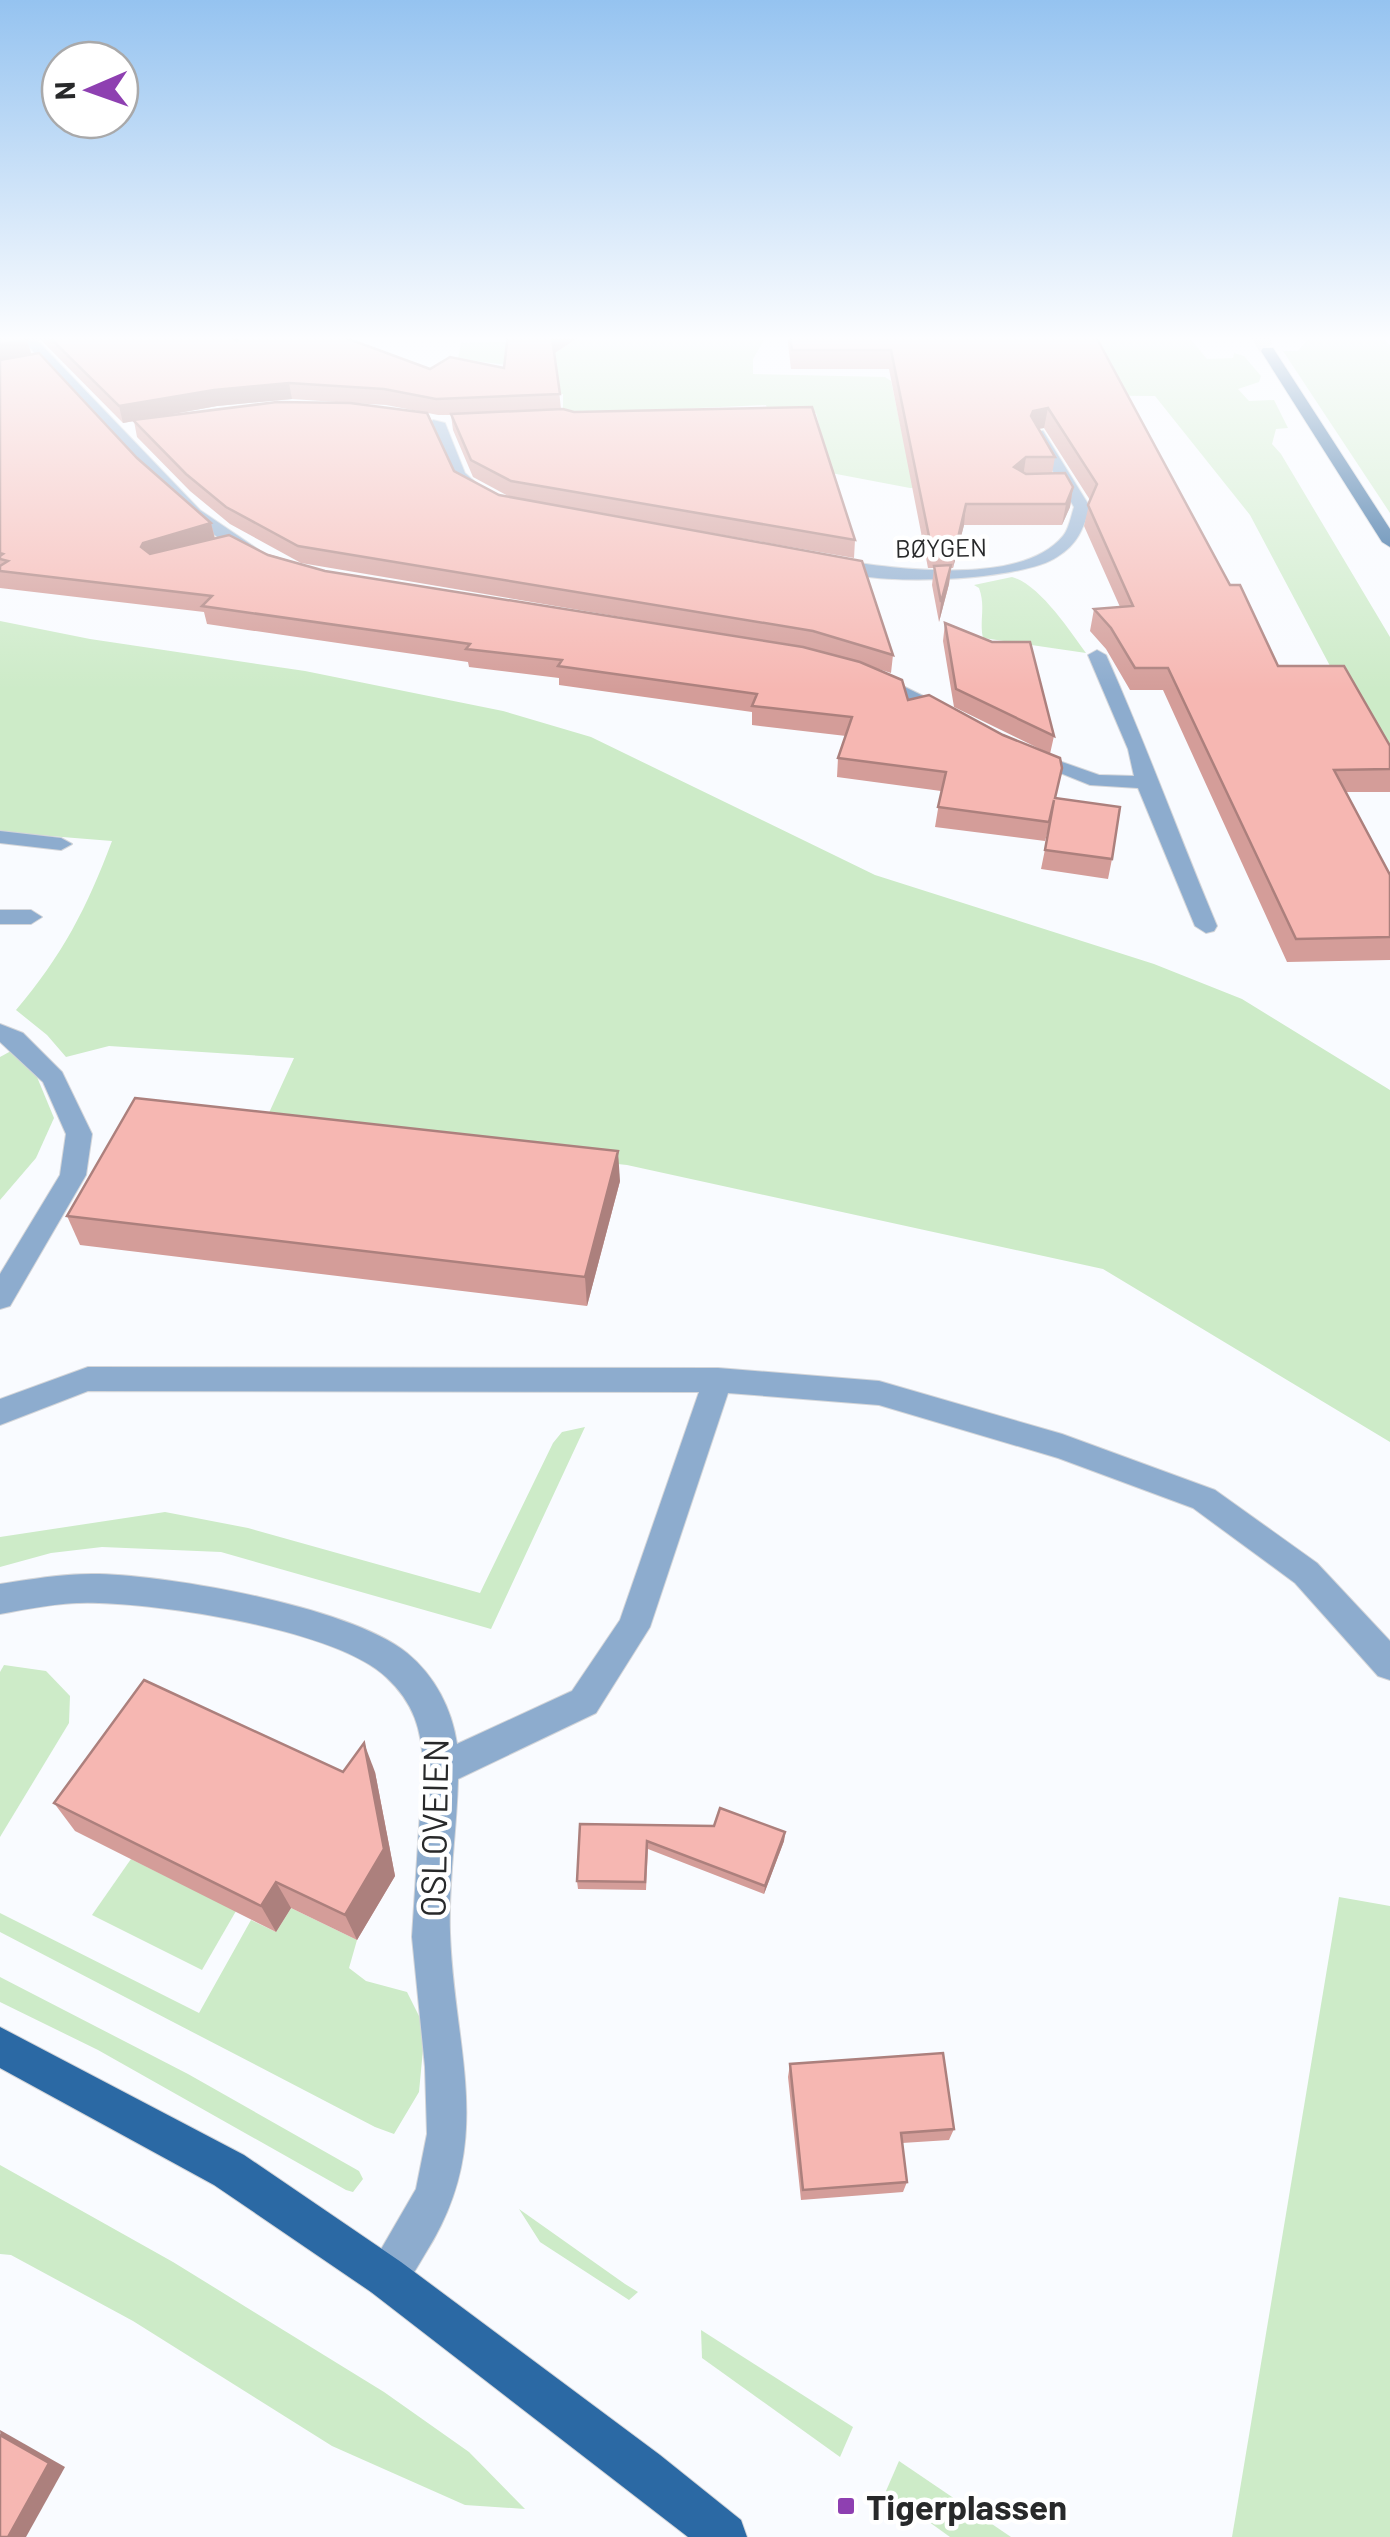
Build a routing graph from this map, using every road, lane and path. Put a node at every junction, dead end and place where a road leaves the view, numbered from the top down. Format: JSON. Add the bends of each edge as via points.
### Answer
{"nodes":[{"id":1,"x":147,"y":453,"type":"edge"},
{"id":2,"x":448,"y":453,"type":"edge"},
{"id":3,"x":1048,"y":453,"type":"edge"},
{"id":4,"x":1333,"y":453,"type":"edge"},
{"id":5,"x":491,"y":500,"type":"edge"},
{"id":6,"x":1390,"y":542,"type":"edge"},
{"id":7,"x":265,"y":560,"type":"edge"},
{"id":8,"x":807,"y":560,"type":"edge"},
{"id":9,"x":1096,"y":656,"type":"dead end"},
{"id":10,"x":863,"y":674,"type":"edge"},
{"id":11,"x":965,"y":725,"type":"edge"},
{"id":12,"x":1009,"y":748,"type":"edge"},
{"id":13,"x":1146,"y":782,"type":"junction"},
{"id":14,"x":0,"y":837,"type":"edge"},
{"id":15,"x":61,"y":844,"type":"dead end"},
{"id":16,"x":31,"y":917,"type":"dead end"},
{"id":17,"x":0,"y":918,"type":"edge"},
{"id":18,"x":1206,"y":926,"type":"dead end"},
{"id":19,"x":0,"y":1032,"type":"edge"},
{"id":20,"x":0,"y":1298,"type":"edge"},
{"id":21,"x":718,"y":1380,"type":"junction"},
{"id":22,"x":0,"y":1413,"type":"edge"},
{"id":23,"x":0,"y":1599,"type":"edge"},
{"id":24,"x":1390,"y":1665,"type":"edge"},
{"id":25,"x":440,"y":1770,"type":"junction"},
{"id":26,"x":0,"y":2047,"type":"edge"},
{"id":27,"x":386,"y":2277,"type":"junction"},
{"id":28,"x":724,"y":2537,"type":"edge"}],
"edges":[{"from":1,"to":7,"type":"street","via":[[227,546]]},
{"from":2,"to":5,"type":"street","via":[[464,486]]},
{"from":3,"to":8,"type":"street","name":"BØYGEN","via":[[1082,508],[1062,546],[1015,568],[915,576]]},
{"from":4,"to":6,"type":"highway"},
{"from":9,"to":13,"type":"street","via":[[1133,735]]},
{"from":10,"to":11,"type":"street"},
{"from":12,"to":13,"type":"street","via":[[1097,781]]},
{"from":13,"to":18,"type":"street"},
{"from":14,"to":15,"type":"street"},
{"from":16,"to":17,"type":"street"},
{"from":19,"to":20,"type":"street","via":[[16,1039],[52,1078],[78,1134],[73,1175]]},
{"from":21,"to":22,"type":"street","via":[[88,1379]]},
{"from":21,"to":24,"type":"street","via":[[879,1393],[1204,1499],[1306,1573]]},
{"from":21,"to":25,"type":"street","via":[[634,1627],[584,1702]]},
{"from":23,"to":25,"type":"street","name":"OSLOVEIEN","via":[[100,1588],[231,1606],[385,1656],[418,1688],[436,1720]]},
{"from":25,"to":27,"type":"street","name":"OSLOVEIEN","via":[[430,1924],[449,2131],[436,2193]]},
{"from":26,"to":27,"type":"main road","via":[[229,2170]]},
{"from":27,"to":28,"type":"main road"}]}
